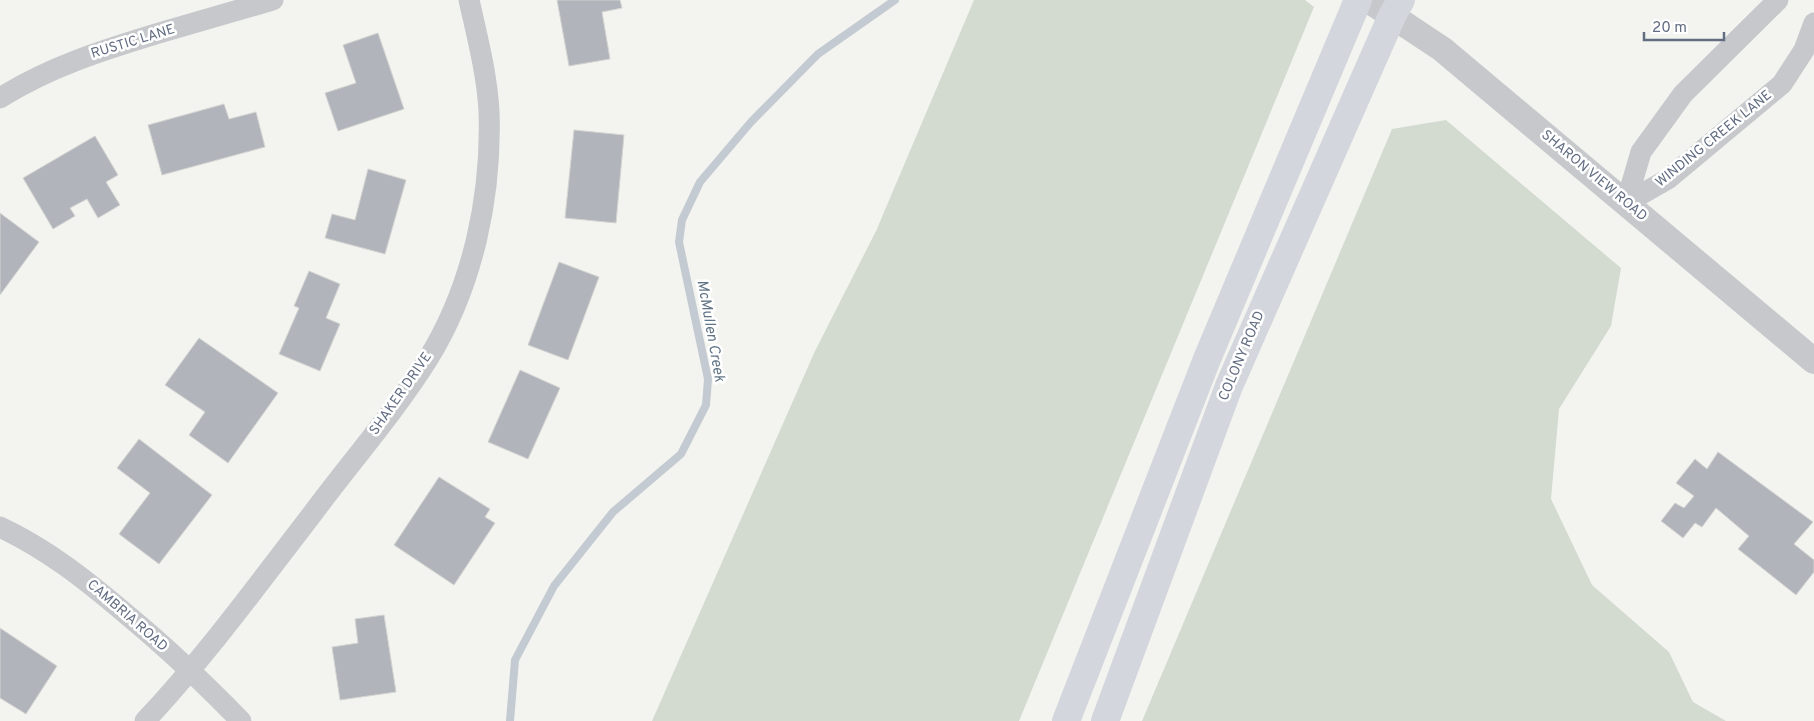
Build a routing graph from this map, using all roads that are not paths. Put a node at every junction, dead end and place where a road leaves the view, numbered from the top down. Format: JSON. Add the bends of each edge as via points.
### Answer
{"nodes":[{"id":1,"x":273,"y":0,"type":"edge"},
{"id":2,"x":469,"y":0,"type":"edge"},
{"id":3,"x":1358,"y":0,"type":"edge"},
{"id":4,"x":1368,"y":0,"type":"edge"},
{"id":5,"x":1778,"y":0,"type":"edge"},
{"id":6,"x":1396,"y":8,"type":"edge"},
{"id":7,"x":1814,"y":23,"type":"edge"},
{"id":8,"x":0,"y":98,"type":"edge"},
{"id":9,"x":1626,"y":203,"type":"junction"},
{"id":10,"x":1814,"y":361,"type":"edge"},
{"id":11,"x":0,"y":527,"type":"edge"},
{"id":12,"x":189,"y":671,"type":"junction"},
{"id":13,"x":145,"y":721,"type":"edge"},
{"id":14,"x":240,"y":721,"type":"edge"},
{"id":15,"x":1066,"y":721,"type":"edge"},
{"id":16,"x":1105,"y":721,"type":"edge"}],
"edges":[{"from":1,"to":8,"type":"street","name":"RUSTIC LANE","via":[[97,52],[46,72]]},
{"from":2,"to":12,"type":"street","name":"SHAKER DRIVE","via":[[488,101],[489,164],[481,223],[455,305],[413,381]]},
{"from":3,"to":15,"type":"main road","via":[[1207,359]]},
{"from":4,"to":6,"type":"street","name":"SHARON VIEW ROAD"},
{"from":5,"to":9,"type":"street","name":"WINDING CREEK LANE","via":[[1684,94],[1641,152]]},
{"from":6,"to":9,"type":"street","name":"SHARON VIEW ROAD"},
{"from":6,"to":16,"type":"main road","name":"COLONY ROAD","via":[[1229,386]]},
{"from":7,"to":9,"type":"street","name":"WINDING CREEK LANE","via":[[1804,50],[1782,84],[1668,179]]},
{"from":9,"to":10,"type":"street","name":"SHARON VIEW ROAD"},
{"from":11,"to":12,"type":"street","name":"CAMBRIA ROAD","via":[[44,550],[88,582],[152,635]]},
{"from":12,"to":13,"type":"street","name":"SHAKER DRIVE"},
{"from":12,"to":14,"type":"street","name":"CAMBRIA ROAD"}]}
